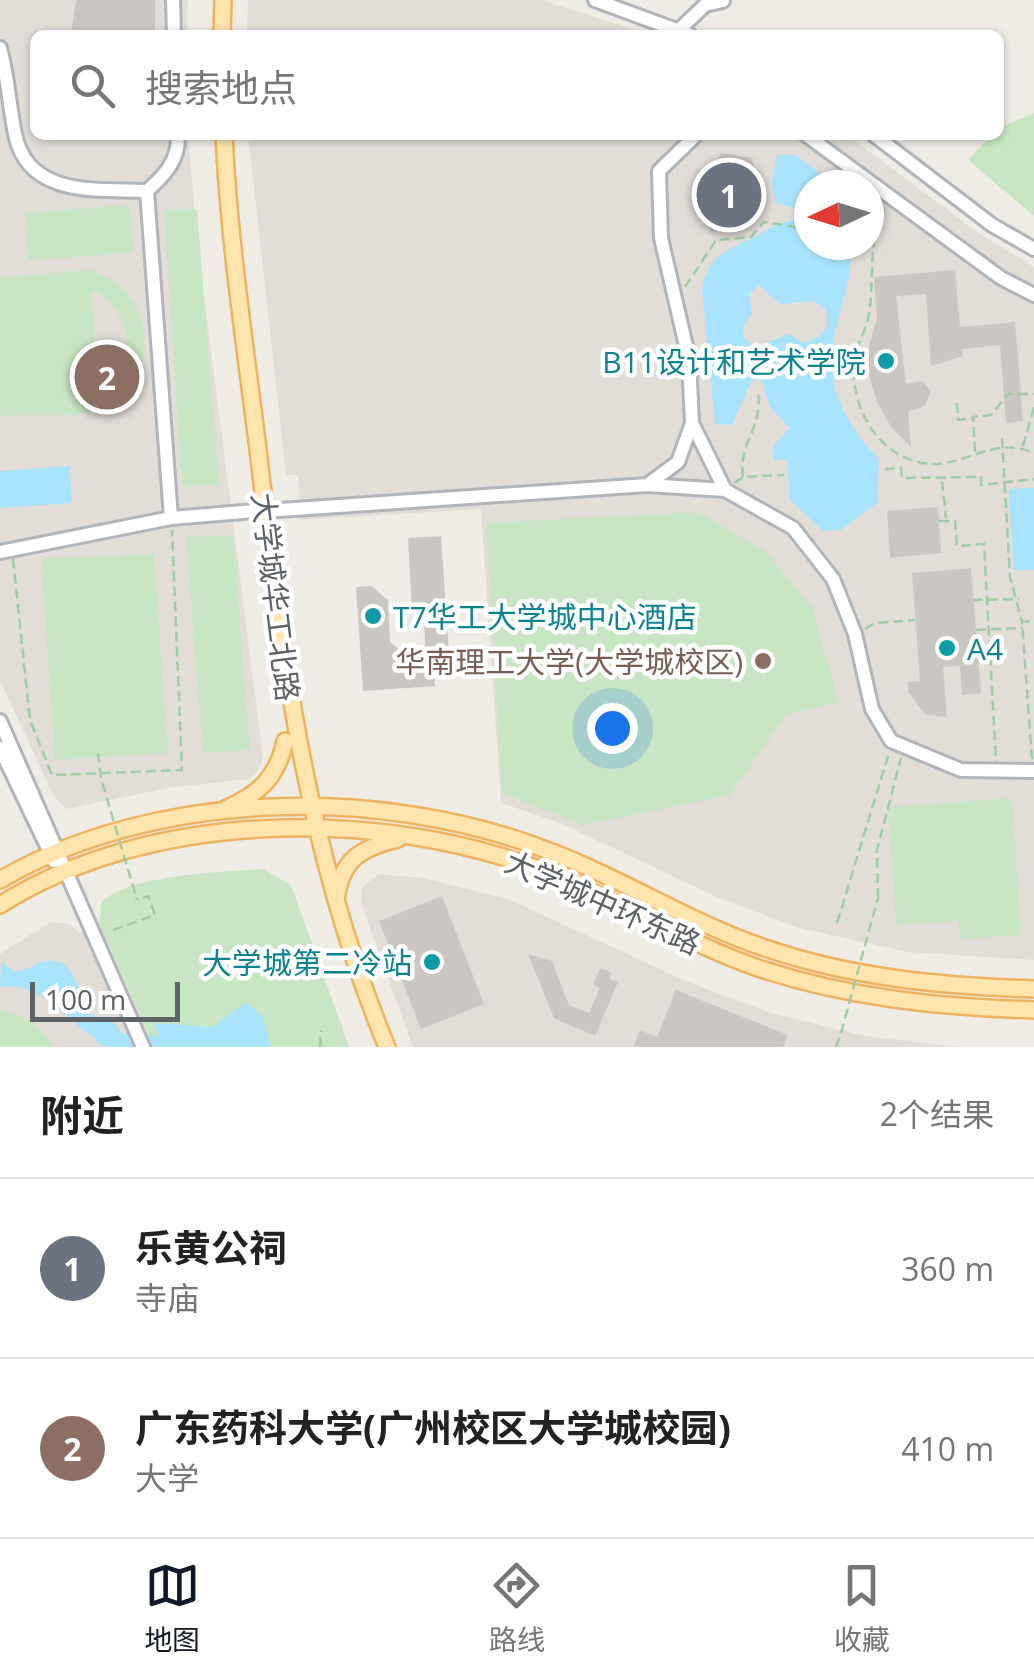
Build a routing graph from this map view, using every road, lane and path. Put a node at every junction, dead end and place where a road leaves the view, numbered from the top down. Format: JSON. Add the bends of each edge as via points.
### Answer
{"nodes":[{"id":1,"x":173,"y":0,"type":"edge"},
{"id":2,"x":213,"y":0,"type":"edge"},
{"id":3,"x":223,"y":0,"type":"edge"},
{"id":4,"x":594,"y":0,"type":"edge"},
{"id":5,"x":725,"y":0,"type":"edge"},
{"id":6,"x":174,"y":30,"type":"edge"},
{"id":7,"x":212,"y":30,"type":"edge"},
{"id":8,"x":222,"y":30,"type":"edge"},
{"id":9,"x":683,"y":30,"type":"edge"},
{"id":10,"x":687,"y":30,"type":"edge"},
{"id":11,"x":0,"y":48,"type":"edge"},
{"id":12,"x":178,"y":140,"type":"edge"},
{"id":13,"x":215,"y":140,"type":"edge"},
{"id":14,"x":224,"y":140,"type":"edge"},
{"id":15,"x":691,"y":140,"type":"edge"},
{"id":16,"x":813,"y":140,"type":"edge"},
{"id":17,"x":881,"y":140,"type":"edge"},
{"id":18,"x":147,"y":191,"type":"junction"},
{"id":19,"x":892,"y":194,"type":"junction"},
{"id":20,"x":884,"y":211,"type":"edge"},
{"id":21,"x":794,"y":227,"type":"edge"},
{"id":22,"x":1034,"y":249,"type":"edge"},
{"id":23,"x":870,"y":260,"type":"edge"},
{"id":24,"x":1034,"y":294,"type":"edge"},
{"id":25,"x":676,"y":301,"type":"junction"},
{"id":26,"x":758,"y":390,"type":"dead end"},
{"id":27,"x":1034,"y":394,"type":"edge"},
{"id":28,"x":957,"y":403,"type":"dead end"},
{"id":29,"x":1034,"y":406,"type":"edge"},
{"id":30,"x":973,"y":417,"type":"junction"},
{"id":31,"x":692,"y":423,"type":"junction"},
{"id":32,"x":1002,"y":438,"type":"dead end"},
{"id":33,"x":1003,"y":446,"type":"junction"},
{"id":34,"x":1022,"y":447,"type":"junction"},
{"id":35,"x":1034,"y":453,"type":"edge"},
{"id":36,"x":976,"y":454,"type":"junction"},
{"id":37,"x":885,"y":469,"type":"dead end"},
{"id":38,"x":784,"y":475,"type":"dead end"},
{"id":39,"x":743,"y":477,"type":"junction"},
{"id":40,"x":942,"y":480,"type":"junction"},
{"id":41,"x":1034,"y":480,"type":"edge"},
{"id":42,"x":1004,"y":482,"type":"junction"},
{"id":43,"x":647,"y":485,"type":"junction"},
{"id":44,"x":724,"y":490,"type":"junction"},
{"id":45,"x":260,"y":511,"type":"junction"},
{"id":46,"x":172,"y":518,"type":"junction"},
{"id":47,"x":947,"y":521,"type":"junction"},
{"id":48,"x":939,"y":522,"type":"dead end"},
{"id":49,"x":6,"y":551,"type":"edge"},
{"id":50,"x":1018,"y":599,"type":"junction"},
{"id":51,"x":973,"y":600,"type":"dead end"},
{"id":52,"x":915,"y":620,"type":"dead end"},
{"id":53,"x":1034,"y":621,"type":"edge"},
{"id":54,"x":1022,"y":622,"type":"junction"},
{"id":55,"x":1023,"y":628,"type":"junction"},
{"id":56,"x":976,"y":630,"type":"dead end"},
{"id":57,"x":855,"y":634,"type":"junction"},
{"id":58,"x":0,"y":720,"type":"edge"},
{"id":59,"x":286,"y":742,"type":"junction"},
{"id":60,"x":898,"y":744,"type":"junction"},
{"id":61,"x":0,"y":748,"type":"edge"},
{"id":62,"x":98,"y":753,"type":"dead end"},
{"id":63,"x":1034,"y":773,"type":"edge"},
{"id":64,"x":997,"y":774,"type":"junction"},
{"id":65,"x":305,"y":810,"type":"junction"},
{"id":66,"x":218,"y":812,"type":"junction"},
{"id":67,"x":310,"y":831,"type":"junction"},
{"id":68,"x":412,"y":837,"type":"junction"},
{"id":69,"x":54,"y":852,"type":"junction"},
{"id":70,"x":62,"y":871,"type":"junction"},
{"id":71,"x":0,"y":880,"type":"edge"},
{"id":72,"x":335,"y":904,"type":"junction"},
{"id":73,"x":0,"y":905,"type":"edge"},
{"id":74,"x":838,"y":924,"type":"dead end"},
{"id":75,"x":113,"y":930,"type":"dead end"},
{"id":76,"x":1034,"y":989,"type":"edge"},
{"id":77,"x":1034,"y":1010,"type":"edge"},
{"id":78,"x":321,"y":1031,"type":"dead end"},
{"id":79,"x":143,"y":1047,"type":"edge"},
{"id":80,"x":320,"y":1047,"type":"edge"},
{"id":81,"x":376,"y":1047,"type":"edge"},
{"id":82,"x":387,"y":1047,"type":"edge"},
{"id":83,"x":836,"y":1047,"type":"edge"}],
"edges":[{"from":1,"to":6,"type":"street"},
{"from":2,"to":7,"type":"main road"},
{"from":3,"to":8,"type":"main road"},
{"from":4,"to":9,"type":"street"},
{"from":5,"to":10,"type":"street","via":[[705,5]]},
{"from":11,"to":18,"type":"street","via":[[15,138],[34,172],[62,188]]},
{"from":12,"to":18,"type":"street","via":[[167,174]]},
{"from":13,"to":45,"type":"main road","name":"大学城华工北路"},
{"from":14,"to":45,"type":"main road","name":"大学城华工北路"},
{"from":15,"to":25,"type":"street","via":[[659,171],[662,238]]},
{"from":16,"to":19,"type":"street"},
{"from":17,"to":22,"type":"street"},
{"from":18,"to":46,"type":"street"},
{"from":19,"to":20,"type":"path"},
{"from":19,"to":24,"type":"street"},
{"from":21,"to":25,"type":"path","via":[[764,222],[751,237],[716,240]]},
{"from":23,"to":36,"type":"path","via":[[869,317],[854,356],[854,392],[868,425],[893,451],[922,463]]},
{"from":25,"to":31,"type":"street","via":[[689,359]]},
{"from":26,"to":39,"type":"path","via":[[761,414],[740,457]]},
{"from":27,"to":30,"type":"path","via":[[1008,394],[990,415]]},
{"from":28,"to":30,"type":"path","via":[[958,420]]},
{"from":29,"to":34,"type":"path"},
{"from":30,"to":36,"type":"path"},
{"from":31,"to":43,"type":"street","via":[[678,462]]},
{"from":31,"to":44,"type":"street"},
{"from":32,"to":33,"type":"path"},
{"from":33,"to":34,"type":"path"},
{"from":33,"to":36,"type":"path"},
{"from":33,"to":42,"type":"path"},
{"from":34,"to":35,"type":"path"},
{"from":37,"to":40,"type":"path","via":[[901,468],[902,478]]},
{"from":38,"to":39,"type":"path"},
{"from":39,"to":44,"type":"path"},
{"from":40,"to":42,"type":"path"},
{"from":40,"to":47,"type":"path"},
{"from":41,"to":42,"type":"path"},
{"from":42,"to":50,"type":"path","via":[[1010,577]]},
{"from":43,"to":44,"type":"street"},
{"from":43,"to":45,"type":"street"},
{"from":44,"to":57,"type":"street","via":[[792,528],[834,579]]},
{"from":45,"to":46,"type":"street"},
{"from":45,"to":59,"type":"main road","name":"大学城华工北路"},
{"from":45,"to":65,"type":"main road","name":"大学城华工北路"},
{"from":46,"to":49,"type":"street"},
{"from":46,"to":49,"type":"path","via":[[182,770],[52,775],[30,720]]},
{"from":47,"to":48,"type":"path"},
{"from":47,"to":64,"type":"path","via":[[956,521],[957,546],[984,544]]},
{"from":50,"to":51,"type":"path","bridge":true},
{"from":50,"to":54,"type":"path"},
{"from":52,"to":57,"type":"path","via":[[875,623]]},
{"from":53,"to":54,"type":"path"},
{"from":54,"to":55,"type":"path"},
{"from":55,"to":56,"type":"path","bridge":true},
{"from":55,"to":63,"type":"path"},
{"from":57,"to":60,"type":"street","via":[[872,709]]},
{"from":58,"to":69,"type":"street"},
{"from":59,"to":65,"type":"main road","name":"大学城华工北路"},
{"from":59,"to":66,"type":"main road","via":[[265,786]]},
{"from":60,"to":64,"type":"street","via":[[941,764]]},
{"from":60,"to":74,"type":"path"},
{"from":60,"to":83,"type":"path","bridge":true,"via":[[877,850],[878,898]]},
{"from":61,"to":69,"type":"street"},
{"from":62,"to":75,"type":"path","bridge":true,"via":[[137,900],[148,896],[154,915]]},
{"from":63,"to":64,"type":"street"},
{"from":65,"to":66,"type":"main road","name":"大学城中环东路"},
{"from":65,"to":67,"type":"main road","name":"大学城华工北路"},
{"from":65,"to":76,"type":"main road","name":"大学城中环东路","via":[[401,814],[512,838],[727,933],[836,968],[919,983]]},
{"from":66,"to":69,"type":"main road","name":"大学城中环东路","via":[[137,824]]},
{"from":67,"to":68,"type":"main road","name":"大学城中环东路"},
{"from":67,"to":70,"type":"main road","name":"大学城中环东路","via":[[176,838]]},
{"from":67,"to":72,"type":"main road","name":"大学城华工北路"},
{"from":67,"to":81,"type":"main road","name":"大学城华工北路","via":[[335,937]]},
{"from":68,"to":72,"type":"main road","via":[[351,857]]},
{"from":68,"to":77,"type":"main road","name":"大学城中环东路","via":[[537,869],[709,949],[800,981],[916,1004]]},
{"from":69,"to":70,"type":"street"},
{"from":69,"to":71,"type":"main road","name":"大学城中环东路"},
{"from":70,"to":73,"type":"main road","name":"大学城中环东路"},
{"from":70,"to":79,"type":"street"},
{"from":72,"to":82,"type":"main road","name":"大学城华工北路"},
{"from":78,"to":80,"type":"path"}]}
